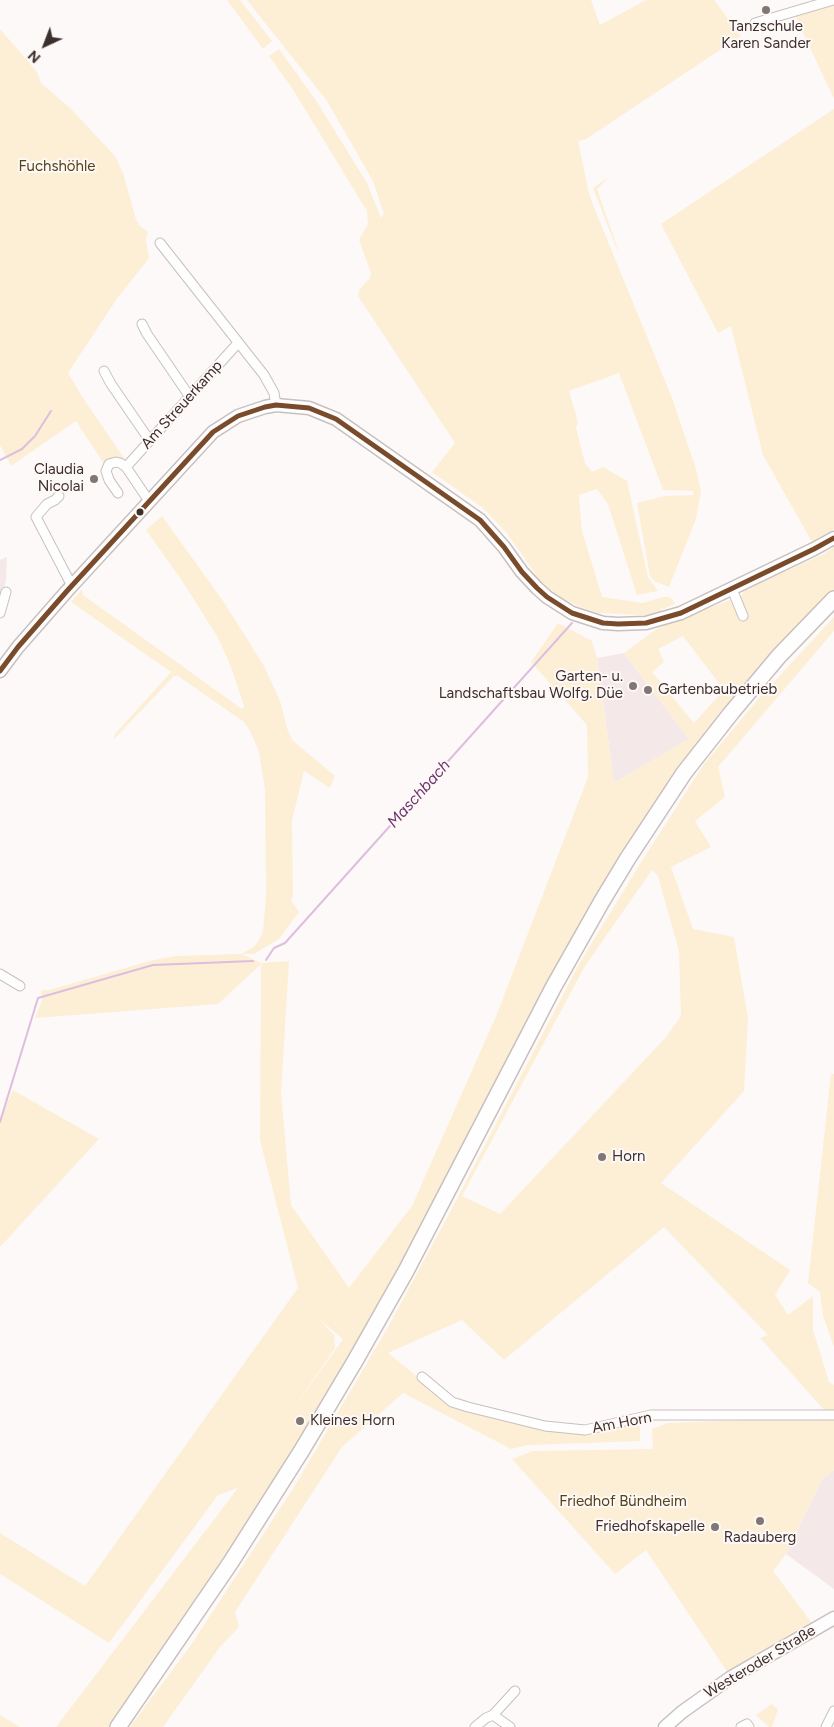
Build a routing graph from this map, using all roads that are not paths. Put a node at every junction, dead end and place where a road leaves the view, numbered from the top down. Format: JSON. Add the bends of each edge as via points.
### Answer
{"nodes":[{"id":1,"x":833,"y":0,"type":"edge"},
{"id":2,"x":755,"y":23,"type":"dead end"},
{"id":3,"x":160,"y":243,"type":"dead end"},
{"id":4,"x":142,"y":324,"type":"dead end"},
{"id":5,"x":238,"y":343,"type":"junction"},
{"id":6,"x":104,"y":371,"type":"dead end"},
{"id":7,"x":190,"y":397,"type":"junction"},
{"id":8,"x":276,"y":405,"type":"junction"},
{"id":9,"x":150,"y":441,"type":"junction"},
{"id":10,"x":126,"y":467,"type":"junction"},
{"id":11,"x":118,"y":493,"type":"dead end"},
{"id":12,"x":59,"y":496,"type":"dead end"},
{"id":13,"x":149,"y":501,"type":"junction"},
{"id":14,"x":834,"y":538,"type":"edge"},
{"id":15,"x":72,"y":586,"type":"junction"},
{"id":16,"x":732,"y":589,"type":"junction"},
{"id":17,"x":6,"y":592,"type":"dead end"},
{"id":18,"x":834,"y":599,"type":"edge"},
{"id":19,"x":834,"y":609,"type":"edge"},
{"id":20,"x":0,"y":613,"type":"edge"},
{"id":21,"x":743,"y":616,"type":"dead end"},
{"id":22,"x":781,"y":659,"type":"junction"},
{"id":23,"x":0,"y":671,"type":"edge"},
{"id":24,"x":0,"y":974,"type":"edge"},
{"id":25,"x":20,"y":986,"type":"dead end"},
{"id":26,"x":358,"y":1363,"type":"junction"},
{"id":27,"x":422,"y":1377,"type":"dead end"},
{"id":28,"x":834,"y":1415,"type":"edge"},
{"id":29,"x":834,"y":1618,"type":"edge"},
{"id":30,"x":515,"y":1690,"type":"dead end"},
{"id":31,"x":834,"y":1711,"type":"edge"},
{"id":32,"x":493,"y":1715,"type":"junction"},
{"id":33,"x":118,"y":1727,"type":"edge"},
{"id":34,"x":126,"y":1727,"type":"edge"},
{"id":35,"x":475,"y":1727,"type":"edge"},
{"id":36,"x":510,"y":1727,"type":"edge"},
{"id":37,"x":665,"y":1727,"type":"edge"},
{"id":38,"x":741,"y":1727,"type":"edge"},
{"id":39,"x":749,"y":1727,"type":"edge"},
{"id":40,"x":826,"y":1727,"type":"edge"}],
"edges":[{"from":1,"to":2,"type":"street"},
{"from":3,"to":5,"type":"street"},
{"from":4,"to":7,"type":"street"},
{"from":5,"to":7,"type":"street","name":"Am Streuerkamp"},
{"from":5,"to":8,"type":"street","via":[[270,384]]},
{"from":6,"to":9,"type":"street"},
{"from":7,"to":9,"type":"street","name":"Am Streuerkamp"},
{"from":8,"to":13,"type":"street","via":[[248,412],[222,425],[204,440]]},
{"from":8,"to":16,"type":"street","via":[[309,408],[336,420],[480,520],[536,588],[572,613],[590,620],[618,624],[646,623],[681,613]]},
{"from":9,"to":10,"type":"street","name":"Am Streuerkamp"},
{"from":10,"to":11,"type":"street","via":[[116,462],[107,467],[107,476]]},
{"from":10,"to":13,"type":"street"},
{"from":12,"to":15,"type":"street","via":[[36,517]]},
{"from":13,"to":15,"type":"street"},
{"from":14,"to":16,"type":"street"},
{"from":15,"to":23,"type":"street"},
{"from":16,"to":21,"type":"street"},
{"from":17,"to":20,"type":"street"},
{"from":18,"to":22,"type":"highway"},
{"from":19,"to":22,"type":"highway"},
{"from":22,"to":26,"type":"highway","via":[[684,773],[602,901],[554,986]]},
{"from":24,"to":25,"type":"street"},
{"from":26,"to":33,"type":"highway","via":[[179,1641]]},
{"from":26,"to":34,"type":"highway","via":[[292,1480],[227,1582]]},
{"from":27,"to":28,"type":"street","name":"Am Horn","via":[[452,1402],[545,1426],[585,1430],[651,1416]]},
{"from":29,"to":37,"type":"street","name":"Westeroder Straße","via":[[730,1678]]},
{"from":30,"to":32,"type":"street"},
{"from":31,"to":40,"type":"street"},
{"from":32,"to":35,"type":"street"},
{"from":32,"to":36,"type":"street"},
{"from":38,"to":39,"type":"street","via":[[747,1724]]}]}
